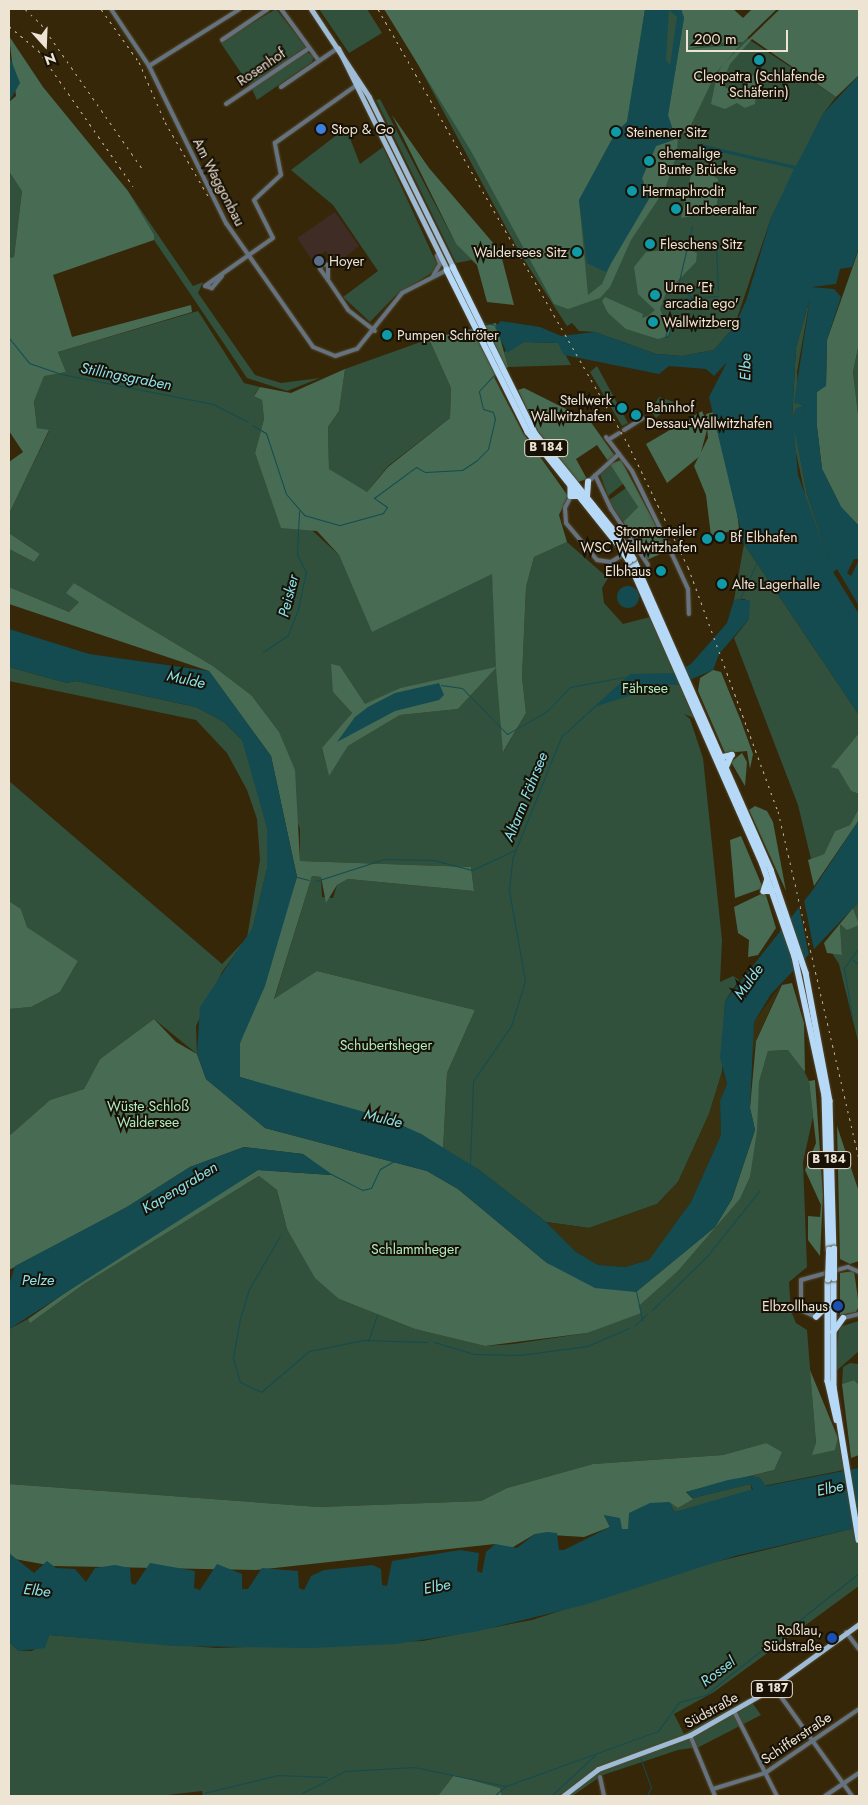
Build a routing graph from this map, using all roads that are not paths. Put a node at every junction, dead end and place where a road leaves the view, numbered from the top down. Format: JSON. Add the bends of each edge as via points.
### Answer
{"nodes":[{"id":1,"x":112,"y":9,"type":"edge"},
{"id":2,"x":240,"y":9,"type":"edge"},
{"id":3,"x":268,"y":9,"type":"edge"},
{"id":4,"x":281,"y":9,"type":"edge"},
{"id":5,"x":311,"y":9,"type":"edge"},
{"id":6,"x":222,"y":40,"type":"dead end"},
{"id":7,"x":338,"y":48,"type":"junction"},
{"id":8,"x":308,"y":49,"type":"junction"},
{"id":9,"x":319,"y":61,"type":"junction"},
{"id":10,"x":149,"y":66,"type":"junction"},
{"id":11,"x":357,"y":85,"type":"junction"},
{"id":12,"x":281,"y":87,"type":"dead end"},
{"id":13,"x":226,"y":104,"type":"dead end"},
{"id":14,"x":438,"y":252,"type":"junction"},
{"id":15,"x":249,"y":258,"type":"junction"},
{"id":16,"x":450,"y":268,"type":"junction"},
{"id":17,"x":222,"y":276,"type":"junction"},
{"id":18,"x":433,"y":276,"type":"junction"},
{"id":19,"x":328,"y":280,"type":"dead end"},
{"id":20,"x":375,"y":331,"type":"junction"},
{"id":21,"x":502,"y":372,"type":"junction"},
{"id":22,"x":643,"y":418,"type":"dead end"},
{"id":23,"x":624,"y":430,"type":"dead end"},
{"id":24,"x":619,"y":433,"type":"dead end"},
{"id":25,"x":619,"y":454,"type":"junction"},
{"id":26,"x":595,"y":475,"type":"junction"},
{"id":27,"x":588,"y":482,"type":"junction"},
{"id":28,"x":571,"y":486,"type":"junction"},
{"id":29,"x":578,"y":487,"type":"junction"},
{"id":30,"x":572,"y":496,"type":"junction"},
{"id":31,"x":580,"y":496,"type":"junction"},
{"id":32,"x":587,"y":496,"type":"junction"},
{"id":33,"x":623,"y":545,"type":"junction"},
{"id":34,"x":637,"y":546,"type":"junction"},
{"id":35,"x":648,"y":564,"type":"dead end"},
{"id":36,"x":690,"y":614,"type":"dead end"},
{"id":37,"x":691,"y":689,"type":"junction"},
{"id":38,"x":733,"y":788,"type":"junction"},
{"id":39,"x":751,"y":829,"type":"junction"},
{"id":40,"x":783,"y":908,"type":"junction"},
{"id":41,"x":859,"y":1272,"type":"edge"},
{"id":42,"x":831,"y":1279,"type":"junction"},
{"id":43,"x":828,"y":1305,"type":"junction"},
{"id":44,"x":859,"y":1314,"type":"edge"},
{"id":45,"x":833,"y":1315,"type":"junction"},
{"id":46,"x":816,"y":1317,"type":"junction"},
{"id":47,"x":843,"y":1318,"type":"junction"},
{"id":48,"x":827,"y":1320,"type":"junction"},
{"id":49,"x":832,"y":1332,"type":"junction"},
{"id":50,"x":840,"y":1426,"type":"junction"},
{"id":51,"x":859,"y":1540,"type":"edge"},
{"id":52,"x":859,"y":1624,"type":"edge"},
{"id":53,"x":846,"y":1632,"type":"junction"},
{"id":54,"x":859,"y":1649,"type":"edge"},
{"id":55,"x":774,"y":1687,"type":"junction"},
{"id":56,"x":859,"y":1709,"type":"edge"},
{"id":57,"x":734,"y":1711,"type":"junction"},
{"id":58,"x":690,"y":1736,"type":"junction"},
{"id":59,"x":814,"y":1741,"type":"junction"},
{"id":60,"x":765,"y":1773,"type":"junction"},
{"id":61,"x":859,"y":1773,"type":"edge"},
{"id":62,"x":600,"y":1777,"type":"dead end"},
{"id":63,"x":843,"y":1784,"type":"junction"},
{"id":64,"x":713,"y":1789,"type":"junction"},
{"id":65,"x":563,"y":1796,"type":"edge"},
{"id":66,"x":604,"y":1796,"type":"edge"},
{"id":67,"x":715,"y":1796,"type":"edge"},
{"id":68,"x":777,"y":1796,"type":"edge"},
{"id":69,"x":825,"y":1796,"type":"edge"},
{"id":70,"x":852,"y":1796,"type":"edge"}],
"edges":[{"from":1,"to":10,"type":"street","name":"Am Waggonbau"},
{"from":2,"to":10,"type":"street"},
{"from":3,"to":6,"type":"street"},
{"from":4,"to":8,"type":"street"},
{"from":5,"to":7,"type":"main road","number":"B 184"},
{"from":7,"to":9,"type":"street","name":"Rosenhof"},
{"from":7,"to":11,"type":"main road","number":"B 184"},
{"from":7,"to":16,"type":"main road","number":"B 184","via":[[365,89]]},
{"from":8,"to":9,"type":"street"},
{"from":8,"to":13,"type":"street","name":"Rosenhof"},
{"from":9,"to":12,"type":"street","name":"Rosenhof"},
{"from":10,"to":15,"type":"street","name":"Am Waggonbau","via":[[223,218]]},
{"from":11,"to":14,"type":"main road","number":"B 184"},
{"from":11,"to":15,"type":"street","via":[[275,143],[281,175],[254,200],[273,238]]},
{"from":14,"to":16,"type":"main road","number":"B 184"},
{"from":14,"to":18,"type":"street","via":[[439,264]]},
{"from":15,"to":17,"type":"street"},
{"from":15,"to":20,"type":"street","name":"Am Waggonbau","via":[[306,339],[319,352],[348,353]]},
{"from":16,"to":18,"type":"street","name":"Am Waggonbau"},
{"from":16,"to":21,"type":"highway","number":"B 184"},
{"from":17,"to":17,"type":"street","via":[[212,288],[205,286],[207,282]]},
{"from":18,"to":20,"type":"street","name":"Am Waggonbau","via":[[402,293]]},
{"from":19,"to":20,"type":"street","via":[[352,314]]},
{"from":21,"to":28,"type":"highway","number":"B 184","via":[[534,441]]},
{"from":21,"to":29,"type":"highway","number":"B 184","via":[[535,433]]},
{"from":22,"to":23,"type":"street"},
{"from":24,"to":25,"type":"street","via":[[607,438]]},
{"from":25,"to":26,"type":"street"},
{"from":25,"to":36,"type":"street","via":[[636,478],[685,581]]},
{"from":26,"to":27,"type":"street"},
{"from":26,"to":34,"type":"street","via":[[611,509]]},
{"from":27,"to":29,"type":"highway"},
{"from":27,"to":32,"type":"highway"},
{"from":28,"to":30,"type":"highway"},
{"from":28,"to":31,"type":"highway","number":"B 184"},
{"from":29,"to":32,"type":"highway","number":"B 184"},
{"from":30,"to":31,"type":"highway"},
{"from":30,"to":34,"type":"street","via":[[565,508],[566,523],[597,560],[611,562]]},
{"from":31,"to":33,"type":"highway","number":"B 184"},
{"from":32,"to":33,"type":"highway","number":"B 184"},
{"from":33,"to":37,"type":"highway","number":"B 184","bridge":true},
{"from":34,"to":35,"type":"street"},
{"from":37,"to":38,"type":"highway","number":"B 184"},
{"from":37,"to":38,"type":"highway","number":"B 184","via":[[723,756]]},
{"from":38,"to":39,"type":"highway","number":"B 184"},
{"from":39,"to":40,"type":"highway","number":"B 184"},
{"from":39,"to":40,"type":"highway","number":"B 184","via":[[768,878],[764,891],[773,891]]},
{"from":40,"to":42,"type":"highway","number":"B 184","bridge":true,"via":[[804,975],[825,1075],[834,1148]]},
{"from":41,"to":46,"type":"street","via":[[845,1268],[801,1280],[801,1310]]},
{"from":42,"to":43,"type":"highway","number":"B 184"},
{"from":42,"to":45,"type":"highway","number":"B 184"},
{"from":43,"to":46,"type":"highway"},
{"from":43,"to":48,"type":"highway","number":"B 184"},
{"from":44,"to":47,"type":"street"},
{"from":45,"to":47,"type":"highway"},
{"from":45,"to":49,"type":"highway","number":"B 184"},
{"from":46,"to":48,"type":"highway"},
{"from":47,"to":49,"type":"highway"},
{"from":48,"to":50,"type":"highway","number":"B 184","via":[[828,1388]]},
{"from":49,"to":50,"type":"highway","number":"B 184"},
{"from":50,"to":51,"type":"highway","number":"B 184"},
{"from":52,"to":53,"type":"main road","name":"Südstraße","number":"B 187"},
{"from":53,"to":54,"type":"street"},
{"from":53,"to":55,"type":"main road","name":"Südstraße","number":"B 187"},
{"from":55,"to":57,"type":"main road","name":"Südstraße","number":"B 187"},
{"from":55,"to":59,"type":"street"},
{"from":56,"to":59,"type":"street","name":"Schifferstraße"},
{"from":57,"to":58,"type":"main road","name":"Südstraße","number":"B 187"},
{"from":57,"to":60,"type":"street"},
{"from":58,"to":64,"type":"street"},
{"from":58,"to":65,"type":"main road","name":"Südstraße","number":"B 187","via":[[598,1769]]},
{"from":59,"to":60,"type":"street","name":"Schifferstraße"},
{"from":59,"to":63,"type":"street"},
{"from":60,"to":64,"type":"street","name":"Schifferstraße"},
{"from":60,"to":68,"type":"street"},
{"from":61,"to":63,"type":"street"},
{"from":62,"to":66,"type":"street"},
{"from":63,"to":69,"type":"street"},
{"from":63,"to":70,"type":"street"},
{"from":64,"to":67,"type":"street"}]}
